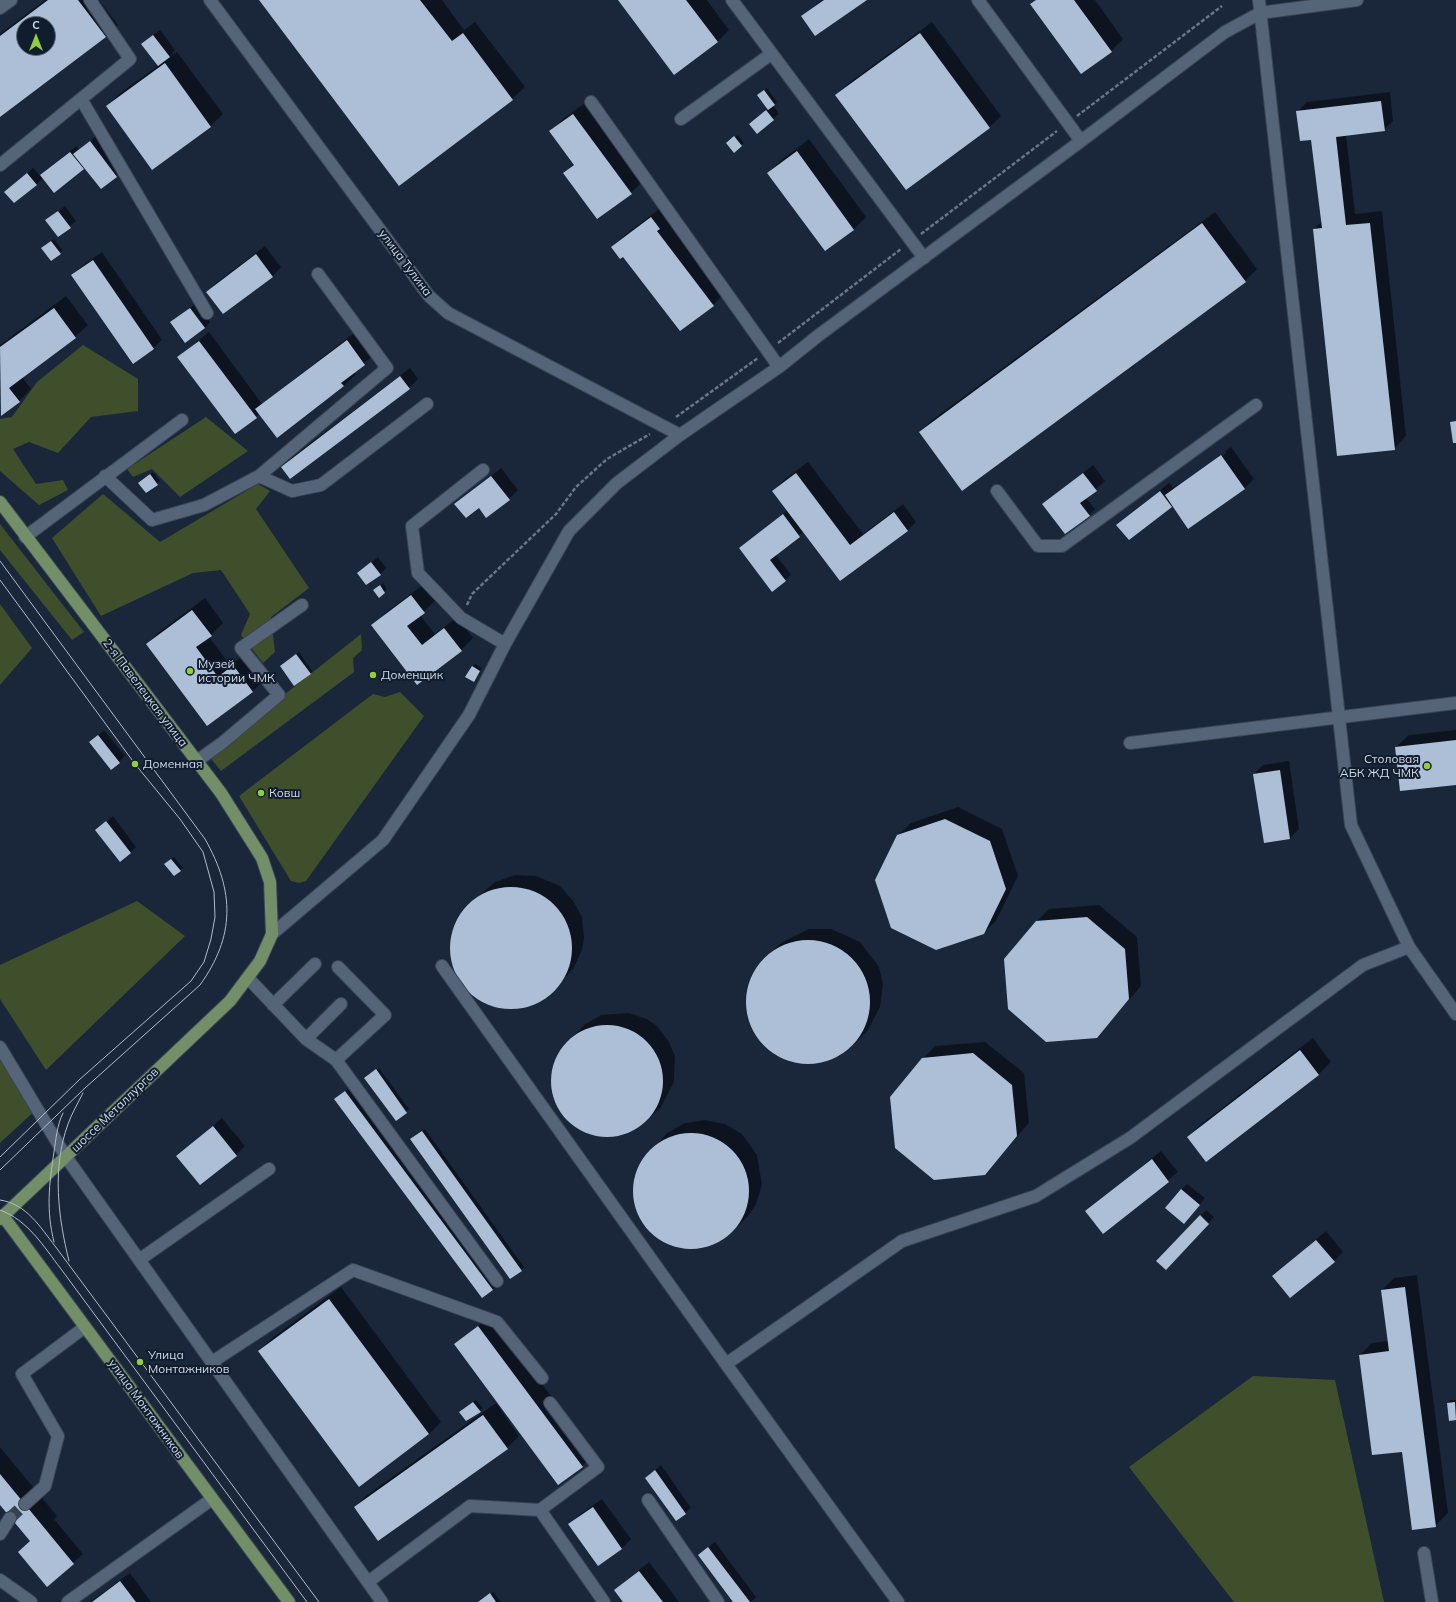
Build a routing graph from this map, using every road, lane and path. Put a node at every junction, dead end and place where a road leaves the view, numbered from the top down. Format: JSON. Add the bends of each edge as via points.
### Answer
{"nodes":[{"id":1,"x":11,"y":0,"type":"edge"},
{"id":2,"x":90,"y":0,"type":"edge"},
{"id":3,"x":210,"y":0,"type":"edge"},
{"id":4,"x":732,"y":0,"type":"edge"},
{"id":5,"x":978,"y":0,"type":"edge"},
{"id":6,"x":1259,"y":0,"type":"edge"},
{"id":7,"x":1357,"y":0,"type":"edge"},
{"id":8,"x":1222,"y":6,"type":"dead end"},
{"id":9,"x":0,"y":8,"type":"edge"},
{"id":10,"x":1260,"y":13,"type":"junction"},
{"id":11,"x":771,"y":54,"type":"junction"},
{"id":12,"x":82,"y":98,"type":"junction"},
{"id":13,"x":591,"y":102,"type":"dead end"},
{"id":14,"x":682,"y":119,"type":"dead end"},
{"id":15,"x":1068,"y":123,"type":"junction"},
{"id":16,"x":1081,"y":141,"type":"junction"},
{"id":17,"x":0,"y":165,"type":"edge"},
{"id":18,"x":912,"y":241,"type":"junction"},
{"id":19,"x":924,"y":258,"type":"junction"},
{"id":20,"x":318,"y":274,"type":"dead end"},
{"id":21,"x":207,"y":313,"type":"dead end"},
{"id":22,"x":768,"y":351,"type":"junction"},
{"id":23,"x":779,"y":367,"type":"junction"},
{"id":24,"x":427,"y":404,"type":"dead end"},
{"id":25,"x":1256,"y":405,"type":"dead end"},
{"id":26,"x":182,"y":420,"type":"dead end"},
{"id":27,"x":664,"y":426,"type":"junction"},
{"id":28,"x":680,"y":435,"type":"junction"},
{"id":29,"x":483,"y":470,"type":"dead end"},
{"id":30,"x":105,"y":476,"type":"junction"},
{"id":31,"x":259,"y":476,"type":"junction"},
{"id":32,"x":997,"y":491,"type":"dead end"},
{"id":33,"x":0,"y":502,"type":"edge"},
{"id":34,"x":25,"y":536,"type":"junction"},
{"id":35,"x":302,"y":605,"type":"dead end"},
{"id":36,"x":461,"y":618,"type":"junction"},
{"id":37,"x":505,"y":644,"type":"junction"},
{"id":38,"x":1456,"y":703,"type":"edge"},
{"id":39,"x":1339,"y":717,"type":"junction"},
{"id":40,"x":1130,"y":743,"type":"dead end"},
{"id":41,"x":197,"y":761,"type":"junction"},
{"id":42,"x":272,"y":934,"type":"junction"},
{"id":43,"x":1409,"y":947,"type":"junction"},
{"id":44,"x":315,"y":964,"type":"dead end"},
{"id":45,"x":442,"y":966,"type":"dead end"},
{"id":46,"x":338,"y":967,"type":"dead end"},
{"id":47,"x":248,"y":978,"type":"junction"},
{"id":48,"x":230,"y":1001,"type":"joint"},
{"id":49,"x":341,"y":1004,"type":"dead end"},
{"id":50,"x":273,"y":1005,"type":"junction"},
{"id":51,"x":1456,"y":1014,"type":"edge"},
{"id":52,"x":306,"y":1039,"type":"junction"},
{"id":53,"x":0,"y":1047,"type":"edge"},
{"id":54,"x":336,"y":1060,"type":"junction"},
{"id":55,"x":66,"y":1157,"type":"junction"},
{"id":56,"x":269,"y":1169,"type":"dead end"},
{"id":57,"x":2,"y":1218,"type":"edge"},
{"id":58,"x":139,"y":1260,"type":"junction"},
{"id":59,"x":497,"y":1281,"type":"dead end"},
{"id":60,"x":85,"y":1327,"type":"junction"},
{"id":61,"x":212,"y":1362,"type":"junction"},
{"id":62,"x":726,"y":1364,"type":"junction"},
{"id":63,"x":542,"y":1378,"type":"dead end"},
{"id":64,"x":550,"y":1403,"type":"dead end"},
{"id":65,"x":212,"y":1499,"type":"junction"},
{"id":66,"x":648,"y":1500,"type":"dead end"},
{"id":67,"x":25,"y":1504,"type":"tunnel mouth"},
{"id":68,"x":540,"y":1510,"type":"junction"},
{"id":69,"x":10,"y":1518,"type":"tunnel mouth"},
{"id":70,"x":0,"y":1534,"type":"edge"},
{"id":71,"x":1424,"y":1553,"type":"dead end"},
{"id":72,"x":0,"y":1580,"type":"edge"},
{"id":73,"x":368,"y":1582,"type":"junction"},
{"id":74,"x":31,"y":1602,"type":"edge"},
{"id":75,"x":68,"y":1602,"type":"edge"},
{"id":76,"x":289,"y":1602,"type":"edge"},
{"id":77,"x":382,"y":1602,"type":"edge"},
{"id":78,"x":604,"y":1602,"type":"edge"},
{"id":79,"x":718,"y":1602,"type":"edge"},
{"id":80,"x":898,"y":1602,"type":"edge"},
{"id":81,"x":1432,"y":1602,"type":"edge"}],
"edges":[{"from":1,"to":9,"type":"street"},
{"from":2,"to":12,"type":"street","via":[[130,59]]},
{"from":3,"to":27,"type":"street","name":"улица Тулина","via":[[429,296],[448,313]]},
{"from":4,"to":11,"type":"street"},
{"from":5,"to":15,"type":"street"},
{"from":6,"to":10,"type":"street"},
{"from":7,"to":10,"type":"street"},
{"from":8,"to":15,"type":"path"},
{"from":10,"to":16,"type":"street","via":[[1225,32]]},
{"from":10,"to":39,"type":"street"},
{"from":11,"to":14,"type":"street"},
{"from":11,"to":18,"type":"street"},
{"from":12,"to":17,"type":"street"},
{"from":12,"to":21,"type":"street"},
{"from":13,"to":22,"type":"street"},
{"from":15,"to":16,"type":"street"},
{"from":15,"to":18,"type":"path"},
{"from":16,"to":19,"type":"street"},
{"from":18,"to":19,"type":"street"},
{"from":18,"to":22,"type":"path"},
{"from":19,"to":23,"type":"street"},
{"from":20,"to":31,"type":"street","via":[[386,368]]},
{"from":22,"to":23,"type":"street"},
{"from":22,"to":27,"type":"path"},
{"from":23,"to":28,"type":"street"},
{"from":24,"to":31,"type":"street","via":[[321,485],[292,491]]},
{"from":25,"to":32,"type":"street","via":[[1062,546],[1038,546]]},
{"from":26,"to":30,"type":"street"},
{"from":27,"to":28,"type":"street","name":"улица Тулина"},
{"from":27,"to":36,"type":"path","via":[[607,459],[576,487],[556,514],[472,594]]},
{"from":28,"to":37,"type":"street","via":[[617,483],[569,531]]},
{"from":29,"to":36,"type":"street","via":[[412,526],[418,573]]},
{"from":30,"to":31,"type":"street","via":[[152,520],[204,505]]},
{"from":30,"to":34,"type":"street"},
{"from":33,"to":34,"type":"main road","name":"2-я Павелецкая улица"},
{"from":34,"to":41,"type":"main road","name":"2-я Павелецкая улица"},
{"from":35,"to":41,"type":"street","via":[[241,648],[279,695]]},
{"from":36,"to":37,"type":"street"},
{"from":37,"to":42,"type":"street","via":[[469,715],[383,840]]},
{"from":38,"to":39,"type":"street"},
{"from":39,"to":40,"type":"street"},
{"from":39,"to":43,"type":"street","via":[[1351,825]]},
{"from":41,"to":42,"type":"main road","name":"2-я Павелецкая улица","via":[[221,793],[262,858],[270,882]]},
{"from":42,"to":47,"type":"main road","name":"2-я Павелецкая улица","via":[[260,961]]},
{"from":43,"to":51,"type":"street"},
{"from":43,"to":62,"type":"street","via":[[1362,965],[1130,1138],[1036,1196],[902,1241]]},
{"from":44,"to":50,"type":"street"},
{"from":45,"to":62,"type":"street"},
{"from":46,"to":54,"type":"street","via":[[386,1015]]},
{"from":47,"to":48,"type":"main road","name":"2-я Павелецкая улица"},
{"from":47,"to":50,"type":"street"},
{"from":48,"to":55,"type":"main road","name":"шоссе Металлургов"},
{"from":49,"to":52,"type":"street"},
{"from":50,"to":52,"type":"street"},
{"from":52,"to":54,"type":"street"},
{"from":53,"to":55,"type":"street"},
{"from":54,"to":59,"type":"street"},
{"from":55,"to":57,"type":"main road","name":"шоссе Металлургов"},
{"from":55,"to":58,"type":"street"},
{"from":56,"to":58,"type":"street"},
{"from":57,"to":60,"type":"main road","name":"улица Монтажников"},
{"from":58,"to":61,"type":"street"},
{"from":60,"to":65,"type":"main road","name":"улица Монтажников"},
{"from":60,"to":67,"type":"street","via":[[22,1374],[58,1436],[45,1486]]},
{"from":61,"to":63,"type":"street","via":[[353,1270],[497,1322]]},
{"from":61,"to":73,"type":"street"},
{"from":62,"to":80,"type":"street"},
{"from":64,"to":68,"type":"street","via":[[598,1467]]},
{"from":65,"to":75,"type":"street"},
{"from":65,"to":76,"type":"main road","name":"улица Монтажников"},
{"from":66,"to":79,"type":"street"},
{"from":68,"to":73,"type":"street","via":[[470,1506]]},
{"from":68,"to":78,"type":"street"},
{"from":69,"to":70,"type":"street"},
{"from":71,"to":81,"type":"street"},
{"from":72,"to":74,"type":"street"},
{"from":73,"to":77,"type":"street"}]}
